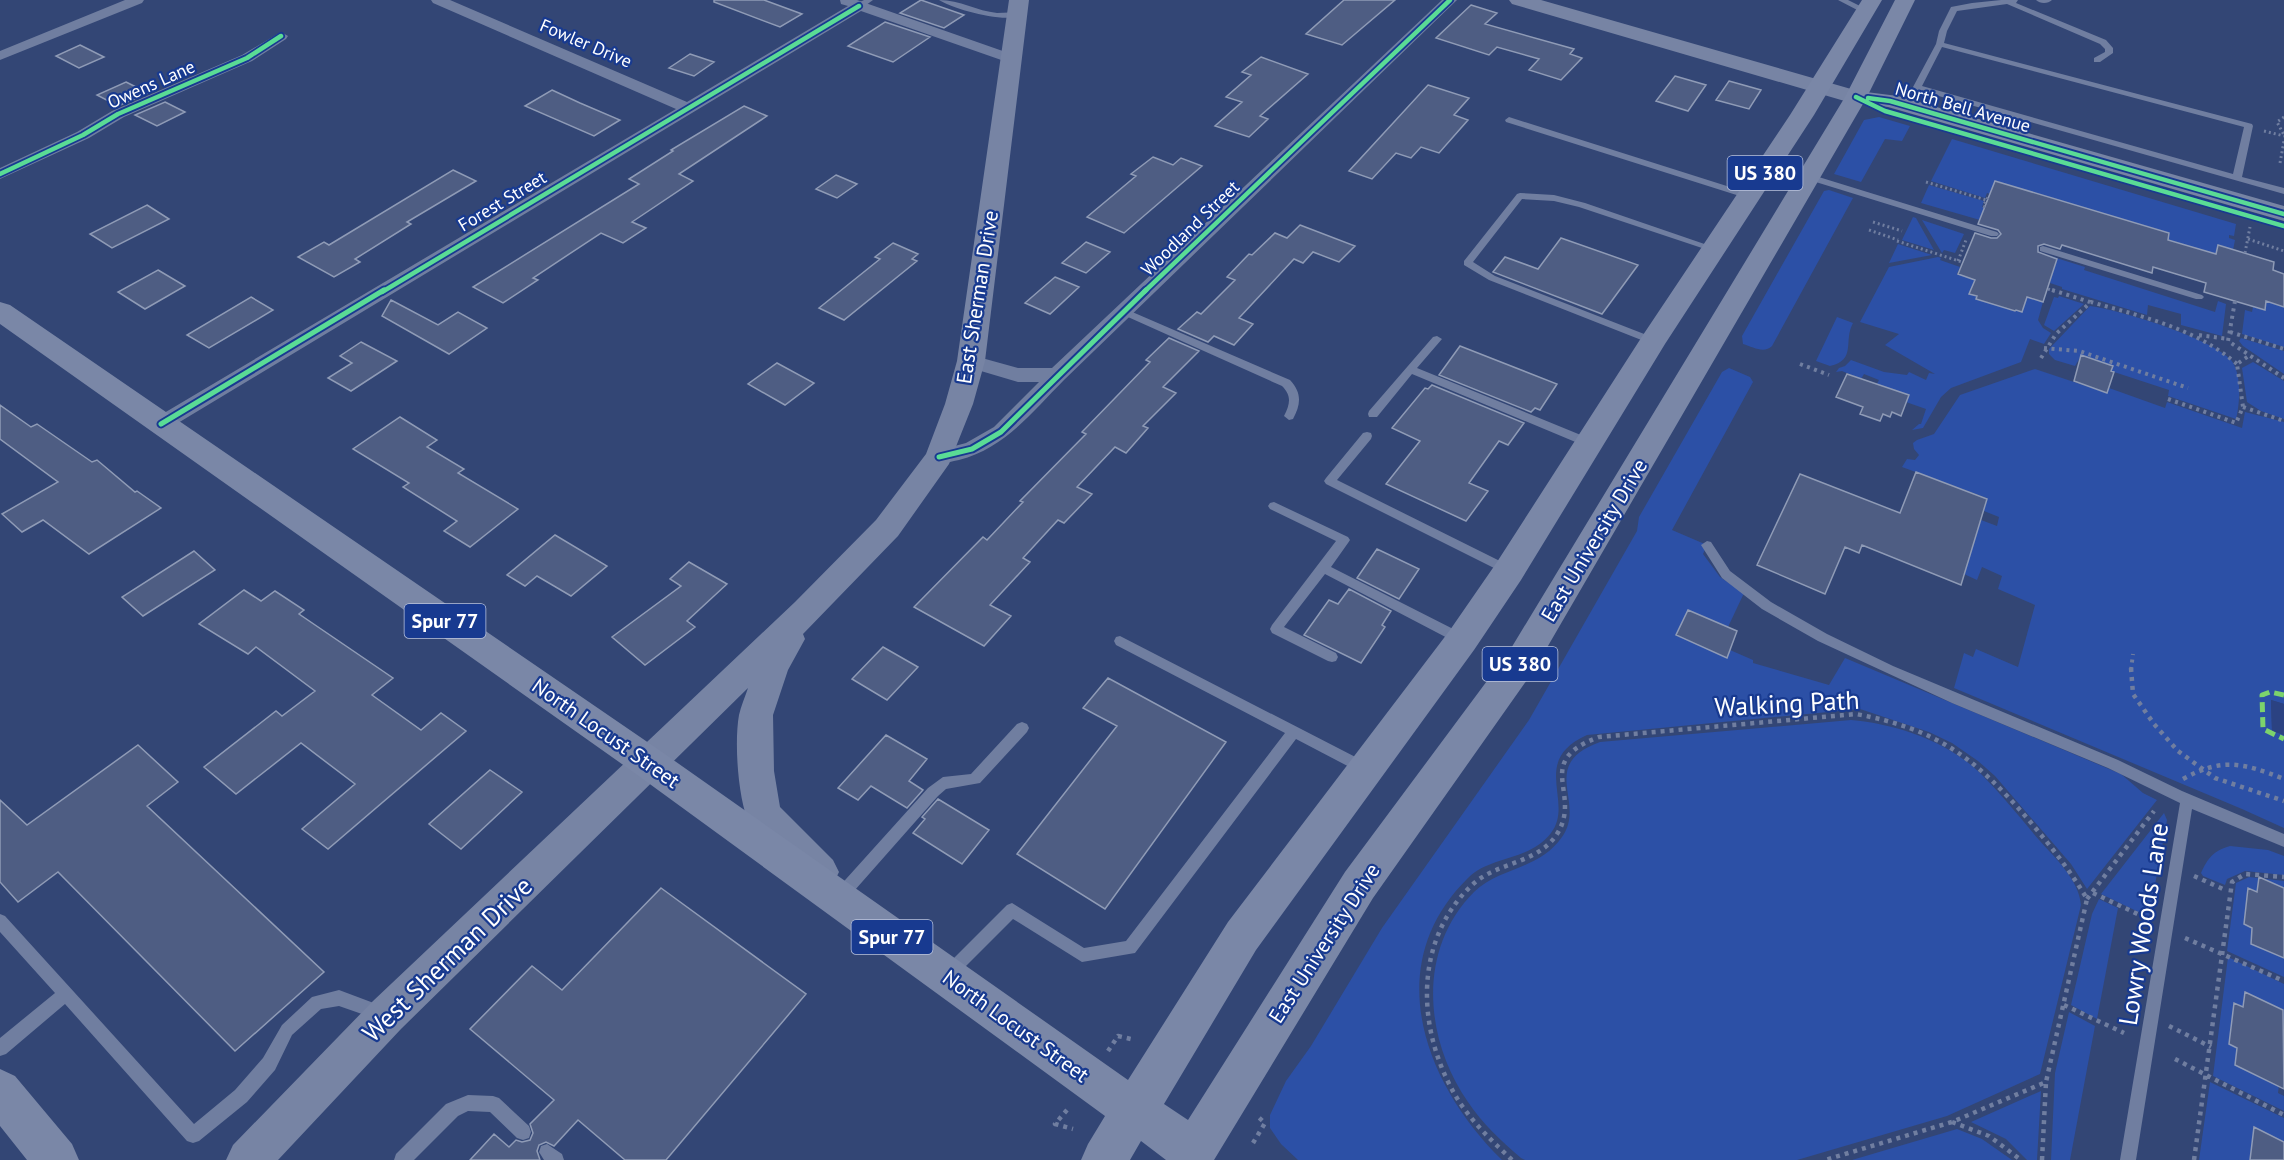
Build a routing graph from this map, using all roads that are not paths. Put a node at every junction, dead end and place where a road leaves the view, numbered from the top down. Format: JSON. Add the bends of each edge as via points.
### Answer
{"nodes":[{"id":1,"x":137,"y":0,"type":"edge"},
{"id":2,"x":438,"y":0,"type":"edge"},
{"id":3,"x":943,"y":0,"type":"edge"},
{"id":4,"x":1450,"y":0,"type":"edge"},
{"id":5,"x":1519,"y":0,"type":"edge"},
{"id":6,"x":1842,"y":0,"type":"edge"},
{"id":7,"x":1905,"y":0,"type":"edge"},
{"id":8,"x":2040,"y":0,"type":"edge"},
{"id":9,"x":2048,"y":0,"type":"edge"},
{"id":10,"x":857,"y":2,"type":"edge"},
{"id":11,"x":2014,"y":2,"type":"edge"},
{"id":12,"x":1869,"y":5,"type":"edge"},
{"id":13,"x":1018,"y":7,"type":"edge"},
{"id":14,"x":281,"y":36,"type":"dead end"},
{"id":15,"x":1940,"y":44,"type":"junction"},
{"id":16,"x":0,"y":56,"type":"edge"},
{"id":17,"x":1012,"y":59,"type":"junction"},
{"id":18,"x":2097,"y":60,"type":"dead end"},
{"id":19,"x":1820,"y":86,"type":"junction"},
{"id":20,"x":1856,"y":97,"type":"junction"},
{"id":21,"x":687,"y":108,"type":"junction"},
{"id":22,"x":1509,"y":120,"type":"dead end"},
{"id":23,"x":2040,"y":133,"type":"junction"},
{"id":24,"x":0,"y":174,"type":"edge"},
{"id":25,"x":1809,"y":177,"type":"junction"},
{"id":26,"x":2237,"y":178,"type":"junction"},
{"id":27,"x":2284,"y":191,"type":"edge"},
{"id":28,"x":1749,"y":196,"type":"junction"},
{"id":29,"x":2284,"y":214,"type":"edge"},
{"id":30,"x":2284,"y":226,"type":"edge"},
{"id":31,"x":1994,"y":234,"type":"dead end"},
{"id":32,"x":1714,"y":249,"type":"junction"},
{"id":33,"x":2043,"y":249,"type":"dead end"},
{"id":34,"x":2199,"y":297,"type":"dead end"},
{"id":35,"x":0,"y":311,"type":"edge"},
{"id":36,"x":1124,"y":312,"type":"junction"},
{"id":37,"x":1437,"y":339,"type":"dead end"},
{"id":38,"x":1653,"y":341,"type":"junction"},
{"id":39,"x":971,"y":361,"type":"junction"},
{"id":40,"x":1410,"y":369,"type":"junction"},
{"id":41,"x":1057,"y":375,"type":"junction"},
{"id":42,"x":1373,"y":414,"type":"dead end"},
{"id":43,"x":1289,"y":416,"type":"dead end"},
{"id":44,"x":161,"y":424,"type":"junction"},
{"id":45,"x":1366,"y":436,"type":"dead end"},
{"id":46,"x":1589,"y":443,"type":"junction"},
{"id":47,"x":939,"y":457,"type":"junction"},
{"id":48,"x":1274,"y":506,"type":"dead end"},
{"id":49,"x":1707,"y":545,"type":"dead end"},
{"id":50,"x":1323,"y":568,"type":"junction"},
{"id":51,"x":1509,"y":571,"type":"junction"},
{"id":52,"x":806,"y":611,"type":"junction"},
{"id":53,"x":1462,"y":640,"type":"junction"},
{"id":54,"x":1120,"y":641,"type":"dead end"},
{"id":55,"x":1332,"y":657,"type":"dead end"},
{"id":56,"x":1022,"y":728,"type":"dead end"},
{"id":57,"x":1293,"y":731,"type":"junction"},
{"id":58,"x":650,"y":763,"type":"junction"},
{"id":59,"x":1365,"y":768,"type":"junction"},
{"id":60,"x":2187,"y":800,"type":"junction"},
{"id":61,"x":2284,"y":841,"type":"edge"},
{"id":62,"x":855,"y":907,"type":"junction"},
{"id":63,"x":0,"y":921,"type":"edge"},
{"id":64,"x":946,"y":976,"type":"junction"},
{"id":65,"x":66,"y":994,"type":"junction"},
{"id":66,"x":387,"y":1015,"type":"junction"},
{"id":67,"x":0,"y":1048,"type":"edge"},
{"id":68,"x":0,"y":1091,"type":"edge"},
{"id":69,"x":1135,"y":1111,"type":"junction"},
{"id":70,"x":523,"y":1132,"type":"dead end"},
{"id":71,"x":1197,"y":1157,"type":"edge"},
{"id":72,"x":56,"y":1160,"type":"edge"},
{"id":73,"x":248,"y":1160,"type":"edge"},
{"id":74,"x":402,"y":1160,"type":"edge"},
{"id":75,"x":1104,"y":1160,"type":"edge"},
{"id":76,"x":2128,"y":1160,"type":"edge"}],
"edges":[{"from":1,"to":16,"type":"street"},
{"from":2,"to":21,"type":"street","name":"Fowler Drive"},
{"from":3,"to":13,"type":"lane","via":[[994,15]]},
{"from":4,"to":36,"type":"street","name":"Woodland Street"},
{"from":5,"to":19,"type":"main road","name":"North Bell Avenue"},
{"from":6,"to":12,"type":"lane"},
{"from":7,"to":20,"type":"main road","name":"East University Drive","number":"US 380"},
{"from":8,"to":9,"type":"lane"},
{"from":10,"to":17,"type":"street"},
{"from":10,"to":21,"type":"street","name":"Forest Street"},
{"from":11,"to":15,"type":"lane","via":[[1954,9]]},
{"from":11,"to":18,"type":"lane","via":[[2103,42],[2109,53]]},
{"from":12,"to":19,"type":"main road","number":"US 380"},
{"from":13,"to":17,"type":"main road","name":"East Sherman Drive"},
{"from":14,"to":24,"type":"street","name":"Owens Lane","via":[[247,58],[118,114]]},
{"from":15,"to":23,"type":"lane","via":[[1917,87]]},
{"from":15,"to":26,"type":"lane","via":[[2249,126]]},
{"from":17,"to":39,"type":"main road","name":"East Sherman Drive"},
{"from":19,"to":20,"type":"main road","name":"North Bell Avenue"},
{"from":19,"to":28,"type":"main road","number":"US 380"},
{"from":20,"to":23,"type":"main road","name":"North Bell Avenue"},
{"from":20,"to":25,"type":"main road","name":"East University Drive","number":"US 380"},
{"from":20,"to":30,"type":"main road","name":"North Bell Avenue","via":[[1885,111]]},
{"from":21,"to":44,"type":"street","name":"Forest Street"},
{"from":22,"to":28,"type":"lane"},
{"from":23,"to":26,"type":"lane"},
{"from":23,"to":29,"type":"main road","name":"North Bell Avenue"},
{"from":25,"to":31,"type":"lane"},
{"from":25,"to":71,"type":"main road","name":"East University Drive","number":"US 380","via":[[1522,660],[1359,885],[1226,1097]]},
{"from":26,"to":27,"type":"lane"},
{"from":28,"to":32,"type":"main road","number":"US 380"},
{"from":32,"to":38,"type":"main road","number":"US 380"},
{"from":32,"to":38,"type":"lane","via":[[1582,205],[1532,195],[1520,196],[1467,263],[1492,278]]},
{"from":33,"to":34,"type":"lane"},
{"from":35,"to":44,"type":"main road","name":"North Locust Street","number":"Spur 77"},
{"from":36,"to":41,"type":"street","name":"Woodland Street"},
{"from":36,"to":43,"type":"lane","via":[[1286,383],[1296,397]]},
{"from":37,"to":40,"type":"lane"},
{"from":38,"to":46,"type":"main road","number":"US 380"},
{"from":39,"to":41,"type":"street","via":[[1018,375]]},
{"from":39,"to":47,"type":"main road","name":"East Sherman Drive"},
{"from":40,"to":42,"type":"lane"},
{"from":40,"to":46,"type":"lane"},
{"from":41,"to":47,"type":"street","name":"Woodland Street","via":[[1001,432],[972,449]]},
{"from":44,"to":58,"type":"main road","name":"North Locust Street","number":"Spur 77"},
{"from":45,"to":51,"type":"lane","via":[[1330,481]]},
{"from":46,"to":51,"type":"main road","number":"US 380"},
{"from":47,"to":52,"type":"main road","name":"East Sherman Drive","via":[[888,528]]},
{"from":48,"to":50,"type":"lane","via":[[1344,540]]},
{"from":49,"to":60,"type":"lane","via":[[1723,573],[1750,595],[1855,656],[2114,764]]},
{"from":50,"to":53,"type":"lane"},
{"from":50,"to":55,"type":"lane","via":[[1276,629]]},
{"from":51,"to":53,"type":"main road","number":"US 380"},
{"from":52,"to":58,"type":"main road","name":"East Sherman Drive"},
{"from":52,"to":62,"type":"main road","via":[[772,667],[756,715],[755,765],[763,815]]},
{"from":53,"to":59,"type":"main road","number":"US 380"},
{"from":54,"to":57,"type":"lane"},
{"from":56,"to":62,"type":"lane","via":[[975,779],[944,783],[933,792]]},
{"from":57,"to":59,"type":"lane"},
{"from":57,"to":64,"type":"lane","via":[[1130,948],[1082,955],[1012,910]]},
{"from":58,"to":62,"type":"main road","name":"North Locust Street","number":"Spur 77"},
{"from":58,"to":66,"type":"main road","name":"West Sherman Drive"},
{"from":59,"to":69,"type":"main road","number":"US 380","via":[[1242,936]]},
{"from":60,"to":61,"type":"lane","name":"Lowry Woods Lane"},
{"from":60,"to":76,"type":"lane","name":"Lowry Woods Lane"},
{"from":62,"to":64,"type":"main road","name":"North Locust Street","number":"Spur 77"},
{"from":63,"to":65,"type":"lane"},
{"from":64,"to":69,"type":"main road","name":"North Locust Street","number":"Spur 77"},
{"from":65,"to":66,"type":"lane","via":[[193,1134],[241,1096],[269,1064],[287,1030],[317,1002],[339,998]]},
{"from":65,"to":67,"type":"lane"},
{"from":66,"to":73,"type":"main road","name":"West Sherman Drive"},
{"from":68,"to":72,"type":"main road"},
{"from":69,"to":71,"type":"main road","name":"North Locust Street","number":"Spur 77"},
{"from":69,"to":75,"type":"main road","number":"US 380"},
{"from":70,"to":74,"type":"lane","via":[[493,1104],[468,1103],[452,1110]]}]}
